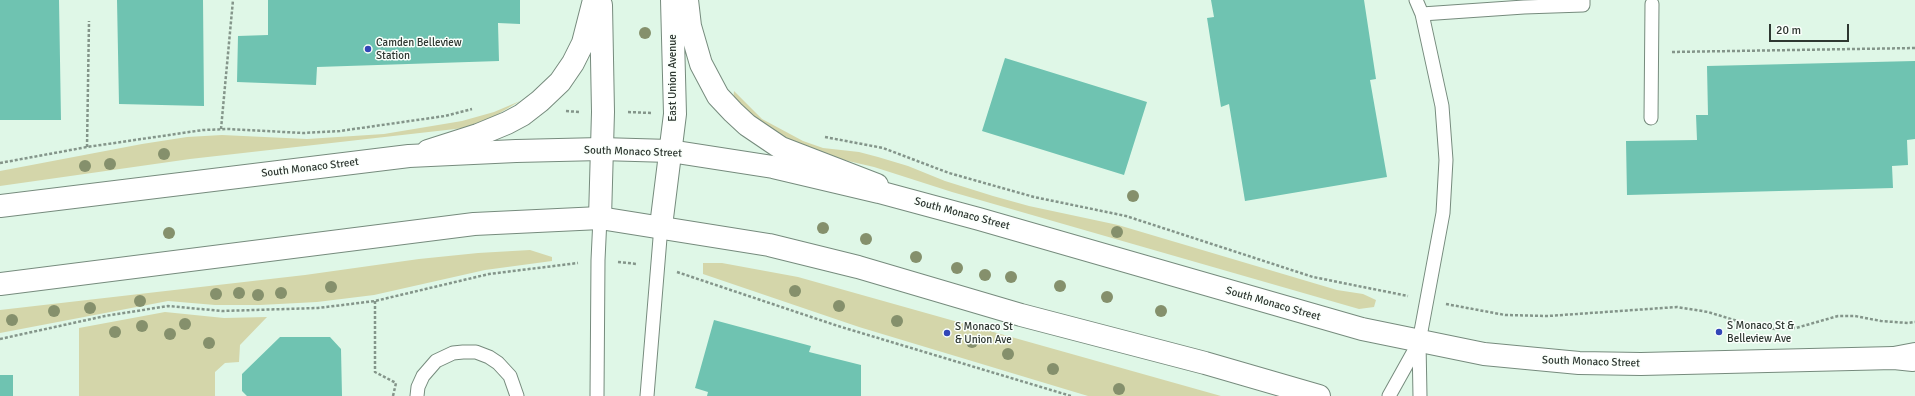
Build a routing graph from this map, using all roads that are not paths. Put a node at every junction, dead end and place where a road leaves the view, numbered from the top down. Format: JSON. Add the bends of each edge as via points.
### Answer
{"nodes":[{"id":1,"x":594,"y":0,"type":"edge"},
{"id":2,"x":601,"y":0,"type":"edge"},
{"id":3,"x":672,"y":0,"type":"edge"},
{"id":4,"x":687,"y":0,"type":"edge"},
{"id":5,"x":1416,"y":0,"type":"edge"},
{"id":6,"x":1583,"y":0,"type":"edge"},
{"id":7,"x":1652,"y":4,"type":"dead end"},
{"id":8,"x":1422,"y":14,"type":"junction"},
{"id":9,"x":1651,"y":118,"type":"dead end"},
{"id":10,"x":601,"y":149,"type":"junction"},
{"id":11,"x":670,"y":151,"type":"junction"},
{"id":12,"x":409,"y":156,"type":"junction"},
{"id":13,"x":911,"y":200,"type":"junction"},
{"id":14,"x":0,"y":206,"type":"edge"},
{"id":15,"x":600,"y":218,"type":"junction"},
{"id":16,"x":661,"y":226,"type":"junction"},
{"id":17,"x":0,"y":284,"type":"edge"},
{"id":18,"x":1419,"y":342,"type":"junction"},
{"id":19,"x":1908,"y":358,"type":"edge"},
{"id":20,"x":416,"y":396,"type":"edge"},
{"id":21,"x":517,"y":396,"type":"edge"},
{"id":22,"x":598,"y":396,"type":"edge"},
{"id":23,"x":647,"y":396,"type":"edge"},
{"id":24,"x":1319,"y":396,"type":"edge"},
{"id":25,"x":1389,"y":396,"type":"edge"},
{"id":26,"x":1420,"y":396,"type":"edge"}],
"edges":[{"from":1,"to":12,"type":"main road","via":[[583,44],[573,63],[560,82],[540,102],[522,115],[478,135]]},
{"from":2,"to":10,"type":"main road"},
{"from":3,"to":11,"type":"main road","name":"East Union Avenue","via":[[675,106]]},
{"from":4,"to":13,"type":"main road","via":[[690,26],[701,64],[718,96],[747,125],[781,148]]},
{"from":5,"to":8,"type":"lane"},
{"from":6,"to":8,"type":"lane","via":[[1583,6]]},
{"from":7,"to":9,"type":"lane"},
{"from":8,"to":18,"type":"lane","via":[[1442,106],[1446,160],[1443,213]]},
{"from":10,"to":11,"type":"main road","name":"South Monaco Street"},
{"from":10,"to":12,"type":"main road","name":"South Monaco Street"},
{"from":10,"to":15,"type":"main road"},
{"from":11,"to":13,"type":"main road","name":"South Monaco Street","via":[[773,167]]},
{"from":11,"to":16,"type":"main road","name":"East Union Avenue"},
{"from":12,"to":14,"type":"main road","name":"South Monaco Street"},
{"from":13,"to":18,"type":"main road","name":"South Monaco Street","via":[[1362,329]]},
{"from":15,"to":16,"type":"main road"},
{"from":15,"to":17,"type":"main road","via":[[474,224]]},
{"from":15,"to":22,"type":"lane"},
{"from":16,"to":23,"type":"lane"},
{"from":16,"to":24,"type":"main road","via":[[769,245],[858,267],[1022,315]]},
{"from":18,"to":19,"type":"main road","name":"South Monaco Street","via":[[1484,354],[1579,363]]},
{"from":18,"to":25,"type":"lane"},
{"from":18,"to":26,"type":"lane"},
{"from":20,"to":21,"type":"lane","via":[[423,376],[436,361],[453,353],[476,352],[498,363],[510,376]]}]}
